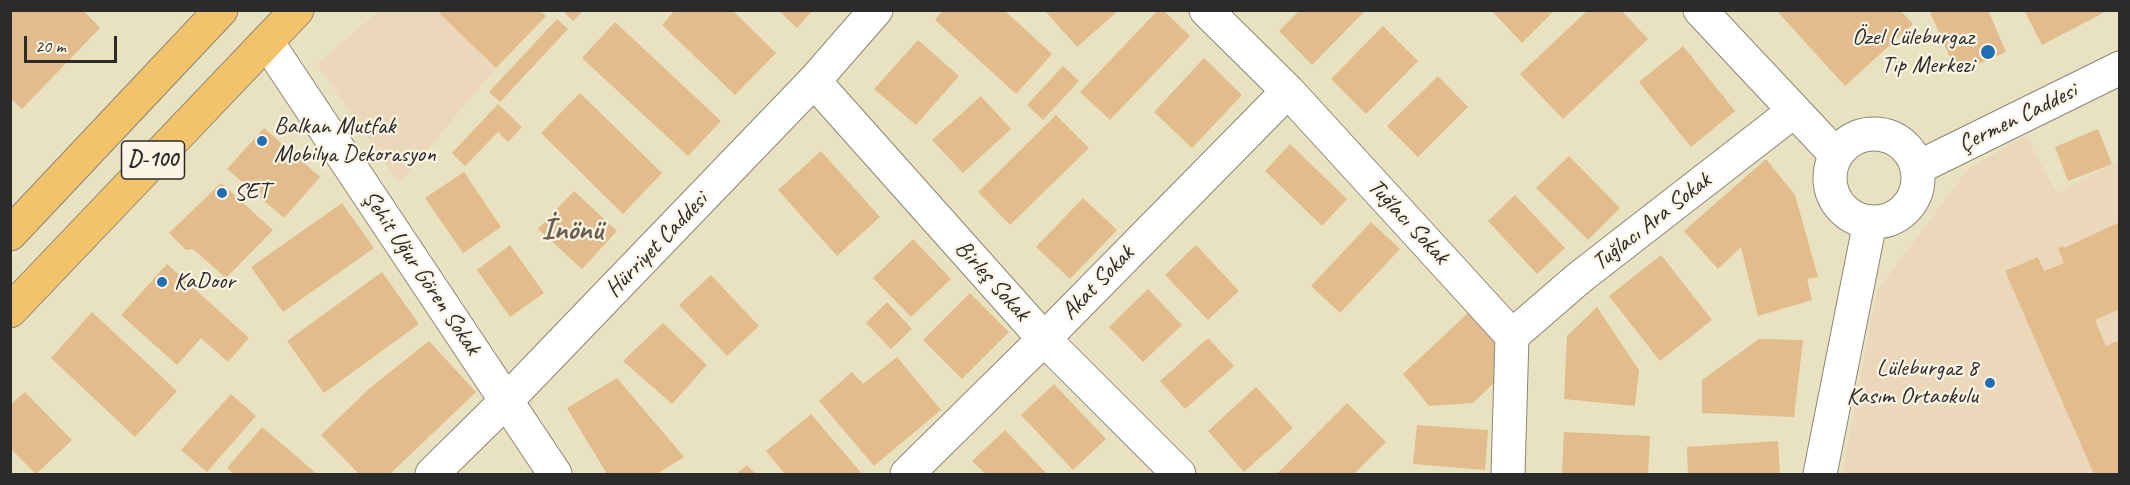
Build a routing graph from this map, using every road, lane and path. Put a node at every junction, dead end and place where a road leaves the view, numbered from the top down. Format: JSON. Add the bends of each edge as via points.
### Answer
{"nodes":[{"id":1,"x":221,"y":10,"type":"edge"},
{"id":2,"x":297,"y":10,"type":"edge"},
{"id":3,"x":876,"y":10,"type":"edge"},
{"id":4,"x":1206,"y":10,"type":"edge"},
{"id":5,"x":1716,"y":16,"type":"edge"},
{"id":6,"x":267,"y":42,"type":"junction"},
{"id":7,"x":2120,"y":68,"type":"edge"},
{"id":8,"x":814,"y":81,"type":"junction"},
{"id":9,"x":1288,"y":91,"type":"junction"},
{"id":10,"x":1794,"y":111,"type":"junction"},
{"id":11,"x":1836,"y":155,"type":"junction"},
{"id":12,"x":1917,"y":168,"type":"junction"},
{"id":13,"x":1870,"y":222,"type":"junction"},
{"id":14,"x":10,"y":234,"type":"edge"},
{"id":15,"x":10,"y":311,"type":"edge"},
{"id":16,"x":1512,"y":336,"type":"junction"},
{"id":17,"x":1044,"y":339,"type":"junction"},
{"id":18,"x":506,"y":401,"type":"junction"},
{"id":19,"x":432,"y":474,"type":"edge"},
{"id":20,"x":555,"y":474,"type":"edge"},
{"id":21,"x":907,"y":474,"type":"edge"},
{"id":22,"x":1179,"y":474,"type":"edge"},
{"id":23,"x":1508,"y":474,"type":"edge"},
{"id":24,"x":1820,"y":474,"type":"edge"}],
"edges":[{"from":1,"to":14,"type":"highway","number":"D-100"},
{"from":2,"to":6,"type":"highway","number":"D-100"},
{"from":3,"to":8,"type":"street","name":"Hürriyet Caddesi"},
{"from":4,"to":9,"type":"street","name":"Tuğlacı Sokak"},
{"from":5,"to":10,"type":"street"},
{"from":6,"to":15,"type":"highway","number":"D-100"},
{"from":6,"to":18,"type":"street","name":"Şehit Uğur Gören Sokak"},
{"from":7,"to":12,"type":"street","name":"Çermen Caddesi"},
{"from":8,"to":17,"type":"street","name":"Birleş Sokak"},
{"from":8,"to":18,"type":"street","name":"Hürriyet Caddesi"},
{"from":9,"to":16,"type":"street","name":"Tuğlacı Sokak"},
{"from":9,"to":17,"type":"street","name":"Akat Sokak"},
{"from":10,"to":11,"type":"street"},
{"from":10,"to":16,"type":"street","name":"Tuğlacı Ara Sokak","via":[[1579,278]]},
{"from":11,"to":12,"type":"street","via":[[1858,137],[1888,136],[1911,154]]},
{"from":11,"to":13,"type":"street","via":[[1830,169],[1834,198],[1856,219]]},
{"from":12,"to":13,"type":"street","via":[[1918,182],[1907,207],[1884,221]]},
{"from":13,"to":24,"type":"street"},
{"from":16,"to":23,"type":"street"},
{"from":17,"to":21,"type":"street","name":"Akat Sokak"},
{"from":17,"to":22,"type":"street","name":"Birleş Sokak"},
{"from":18,"to":19,"type":"street","name":"Hürriyet Caddesi"},
{"from":18,"to":20,"type":"street","name":"Şehit Uğur Gören Sokak"}]}
